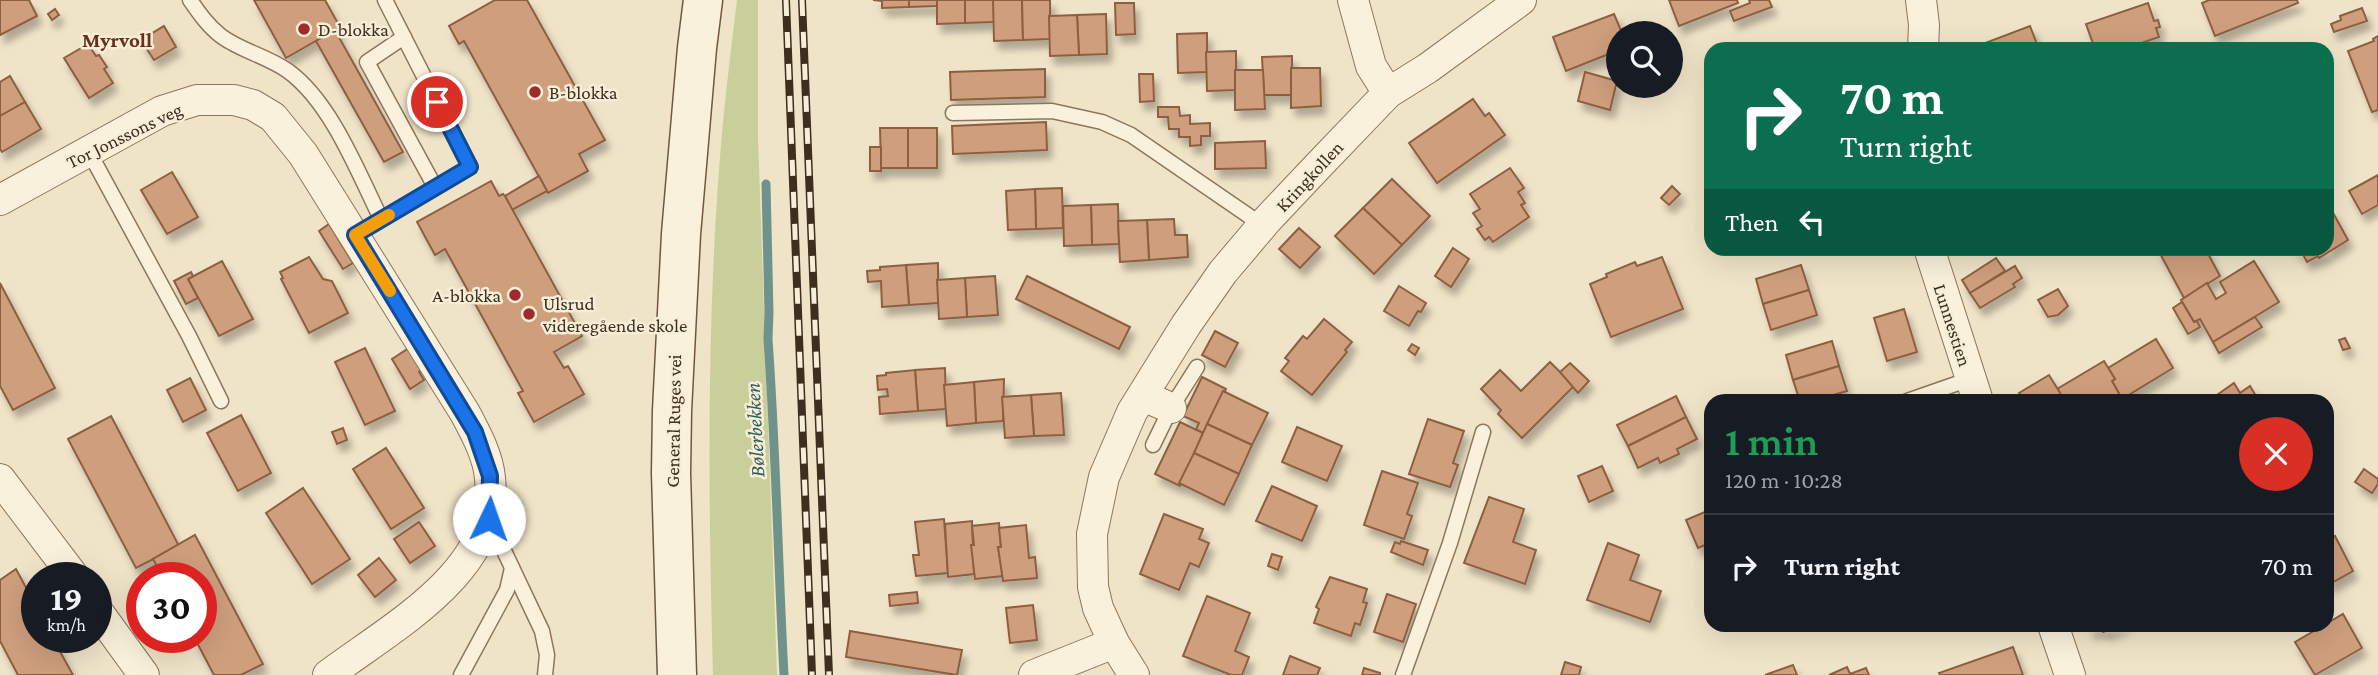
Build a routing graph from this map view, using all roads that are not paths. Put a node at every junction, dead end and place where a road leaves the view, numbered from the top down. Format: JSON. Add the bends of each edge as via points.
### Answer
{"nodes":[{"id":1,"x":190,"y":0,"type":"edge"},
{"id":2,"x":385,"y":0,"type":"edge"},
{"id":3,"x":704,"y":0,"type":"edge"},
{"id":4,"x":1353,"y":0,"type":"edge"},
{"id":5,"x":1521,"y":0,"type":"edge"},
{"id":6,"x":1921,"y":0,"type":"edge"},
{"id":7,"x":404,"y":37,"type":"junction"},
{"id":8,"x":1923,"y":42,"type":"edge"},
{"id":9,"x":1388,"y":93,"type":"junction"},
{"id":10,"x":953,"y":113,"type":"dead end"},
{"id":11,"x":88,"y":150,"type":"junction"},
{"id":12,"x":435,"y":187,"type":"junction"},
{"id":13,"x":0,"y":201,"type":"edge"},
{"id":14,"x":381,"y":219,"type":"junction"},
{"id":15,"x":1261,"y":227,"type":"junction"},
{"id":16,"x":355,"y":235,"type":"junction"},
{"id":17,"x":1932,"y":256,"type":"edge"},
{"id":18,"x":1197,"y":367,"type":"dead end"},
{"id":19,"x":1974,"y":390,"type":"edge"},
{"id":20,"x":1950,"y":394,"type":"edge"},
{"id":21,"x":1143,"y":396,"type":"junction"},
{"id":22,"x":221,"y":401,"type":"dead end"},
{"id":23,"x":1171,"y":408,"type":"junction"},
{"id":24,"x":1483,"y":432,"type":"dead end"},
{"id":25,"x":1153,"y":446,"type":"dead end"},
{"id":26,"x":0,"y":479,"type":"edge"},
{"id":27,"x":489,"y":519,"type":"junction"},
{"id":28,"x":63,"y":562,"type":"edge"},
{"id":29,"x":512,"y":568,"type":"junction"},
{"id":30,"x":112,"y":630,"type":"edge"},
{"id":31,"x":2055,"y":632,"type":"edge"},
{"id":32,"x":1114,"y":643,"type":"junction"},
{"id":33,"x":144,"y":675,"type":"edge"},
{"id":34,"x":328,"y":675,"type":"edge"},
{"id":35,"x":461,"y":675,"type":"edge"},
{"id":36,"x":545,"y":675,"type":"edge"},
{"id":37,"x":677,"y":675,"type":"edge"},
{"id":38,"x":1034,"y":675,"type":"edge"},
{"id":39,"x":1134,"y":675,"type":"edge"},
{"id":40,"x":1404,"y":675,"type":"edge"},
{"id":41,"x":2070,"y":675,"type":"edge"}],
"edges":[{"from":1,"to":14,"type":"lane","via":[[223,37],[281,66],[310,92],[342,142]]},
{"from":2,"to":7,"type":"lane"},
{"from":3,"to":37,"type":"main road","name":"General Ruges vei","via":[[681,234],[672,411]]},
{"from":4,"to":9,"type":"street","via":[[1371,66]]},
{"from":5,"to":9,"type":"street","name":"Kringkollen"},
{"from":6,"to":8,"type":"street"},
{"from":7,"to":12,"type":"lane","via":[[470,167]]},
{"from":7,"to":12,"type":"lane","via":[[367,62]]},
{"from":9,"to":15,"type":"street","name":"Kringkollen"},
{"from":10,"to":15,"type":"lane","via":[[1052,111],[1102,122],[1131,135]]},
{"from":11,"to":13,"type":"street","name":"Tor Jonssons veg"},
{"from":11,"to":16,"type":"street","name":"Tor Jonssons veg","via":[[162,111],[197,100],[253,105],[273,117],[303,154]]},
{"from":11,"to":22,"type":"lane"},
{"from":12,"to":14,"type":"lane"},
{"from":14,"to":16,"type":"lane"},
{"from":15,"to":21,"type":"street","name":"Kringkollen","via":[[1198,307]]},
{"from":16,"to":27,"type":"street","name":"Tor Jonssons veg","via":[[475,432],[490,476]]},
{"from":17,"to":19,"type":"street","name":"Lunnestien"},
{"from":18,"to":23,"type":"lane"},
{"from":19,"to":20,"type":"lane"},
{"from":21,"to":23,"type":"street"},
{"from":21,"to":32,"type":"street","name":"Kringkollen","via":[[1104,477],[1091,534],[1093,587]]},
{"from":23,"to":25,"type":"lane"},
{"from":24,"to":40,"type":"lane"},
{"from":26,"to":28,"type":"street"},
{"from":27,"to":29,"type":"lane"},
{"from":27,"to":34,"type":"street","name":"Tor Jonssons veg","via":[[468,560],[431,598]]},
{"from":29,"to":35,"type":"lane","via":[[508,590]]},
{"from":29,"to":36,"type":"lane","via":[[542,631]]},
{"from":30,"to":33,"type":"street"},
{"from":31,"to":41,"type":"street"},
{"from":32,"to":38,"type":"street"},
{"from":32,"to":39,"type":"street","name":"Kringkollen"}]}
